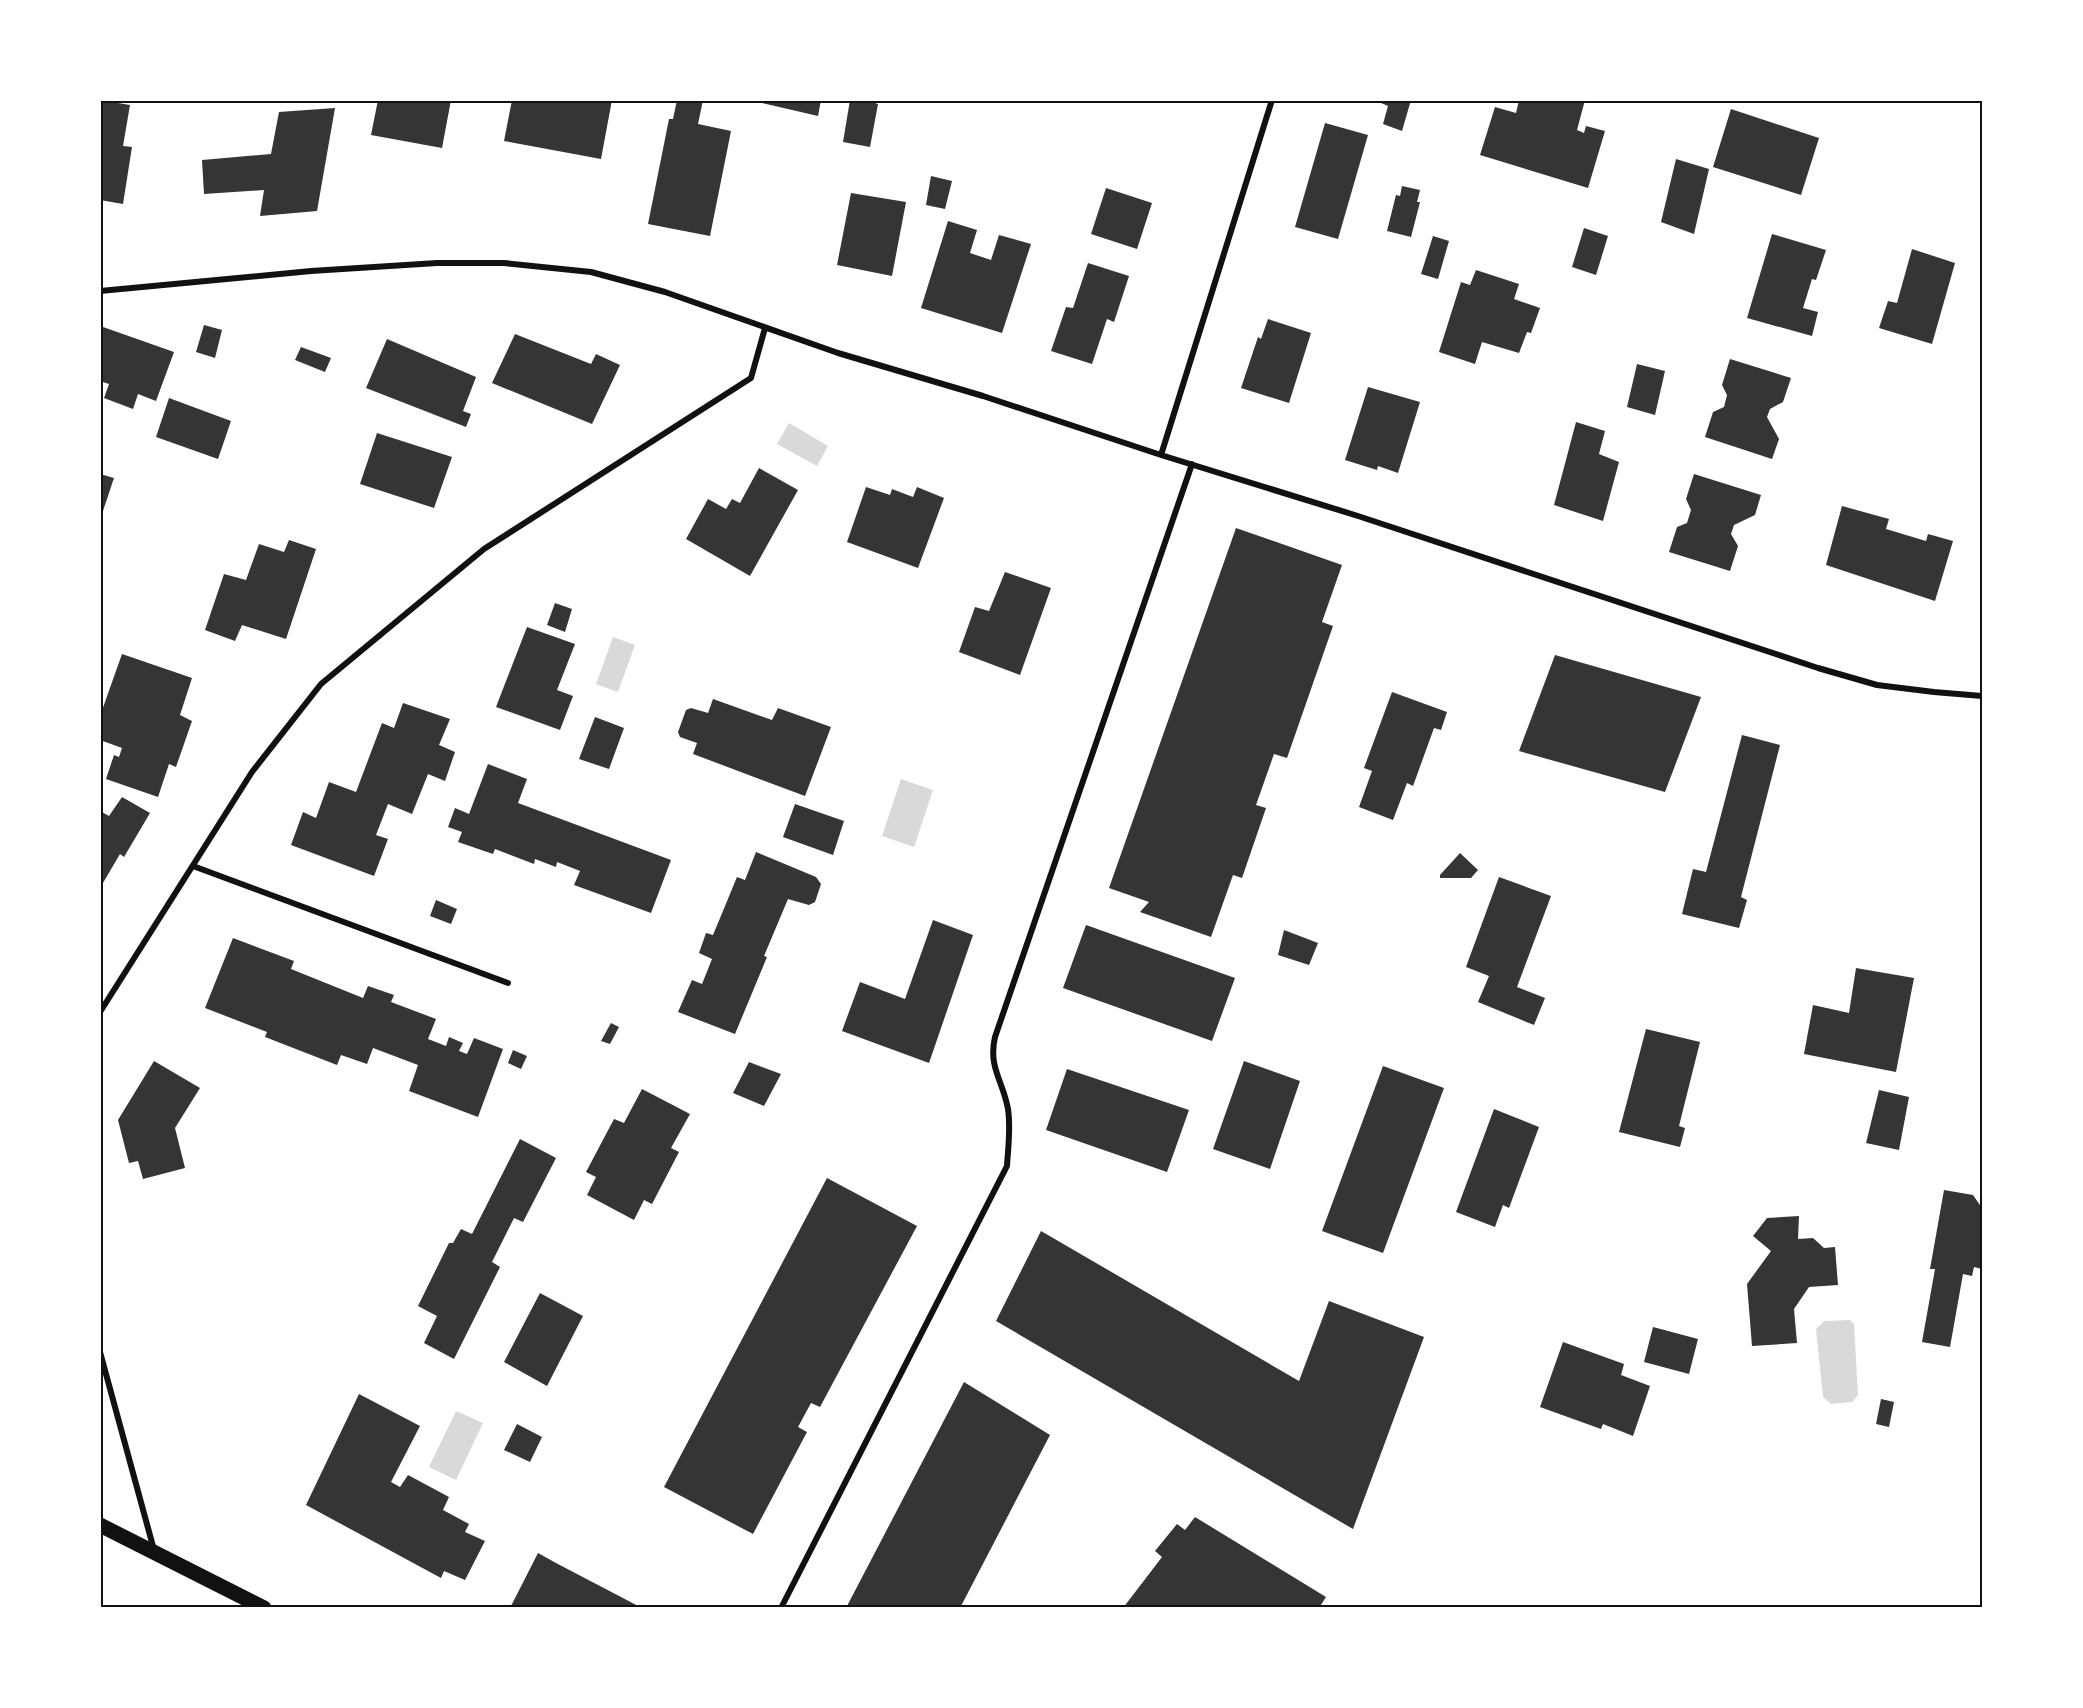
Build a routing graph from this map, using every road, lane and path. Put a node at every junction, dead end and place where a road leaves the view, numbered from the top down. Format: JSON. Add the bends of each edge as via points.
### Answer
{"nodes":[{"id":1,"x":1272,"y":100,"type":"edge"},
{"id":2,"x":100,"y":291,"type":"edge"},
{"id":3,"x":765,"y":328,"type":"junction"},
{"id":4,"x":1161,"y":455,"type":"junction"},
{"id":5,"x":1192,"y":464,"type":"junction"},
{"id":6,"x":1983,"y":696,"type":"edge"},
{"id":7,"x":193,"y":866,"type":"junction"},
{"id":8,"x":508,"y":983,"type":"dead end"},
{"id":9,"x":100,"y":1012,"type":"edge"},
{"id":10,"x":100,"y":1353,"type":"edge"},
{"id":11,"x":100,"y":1525,"type":"edge"},
{"id":12,"x":154,"y":1551,"type":"junction"},
{"id":13,"x":264,"y":1608,"type":"edge"},
{"id":14,"x":781,"y":1608,"type":"edge"}],
"edges":[{"from":1,"to":4,"type":"street"},
{"from":2,"to":3,"type":"street","via":[[311,271],[504,263],[591,272],[665,292]]},
{"from":3,"to":4,"type":"street"},
{"from":3,"to":7,"type":"street","via":[[752,378],[484,549],[321,684],[252,772]]},
{"from":4,"to":5,"type":"street"},
{"from":5,"to":6,"type":"street","via":[[1818,668],[1877,684]]},
{"from":5,"to":14,"type":"street","via":[[995,1037],[994,1067],[1008,1110],[1007,1166]]},
{"from":7,"to":8,"type":"street"},
{"from":7,"to":9,"type":"street"},
{"from":10,"to":12,"type":"street"},
{"from":11,"to":12,"type":"main road"},
{"from":12,"to":13,"type":"main road"}]}
